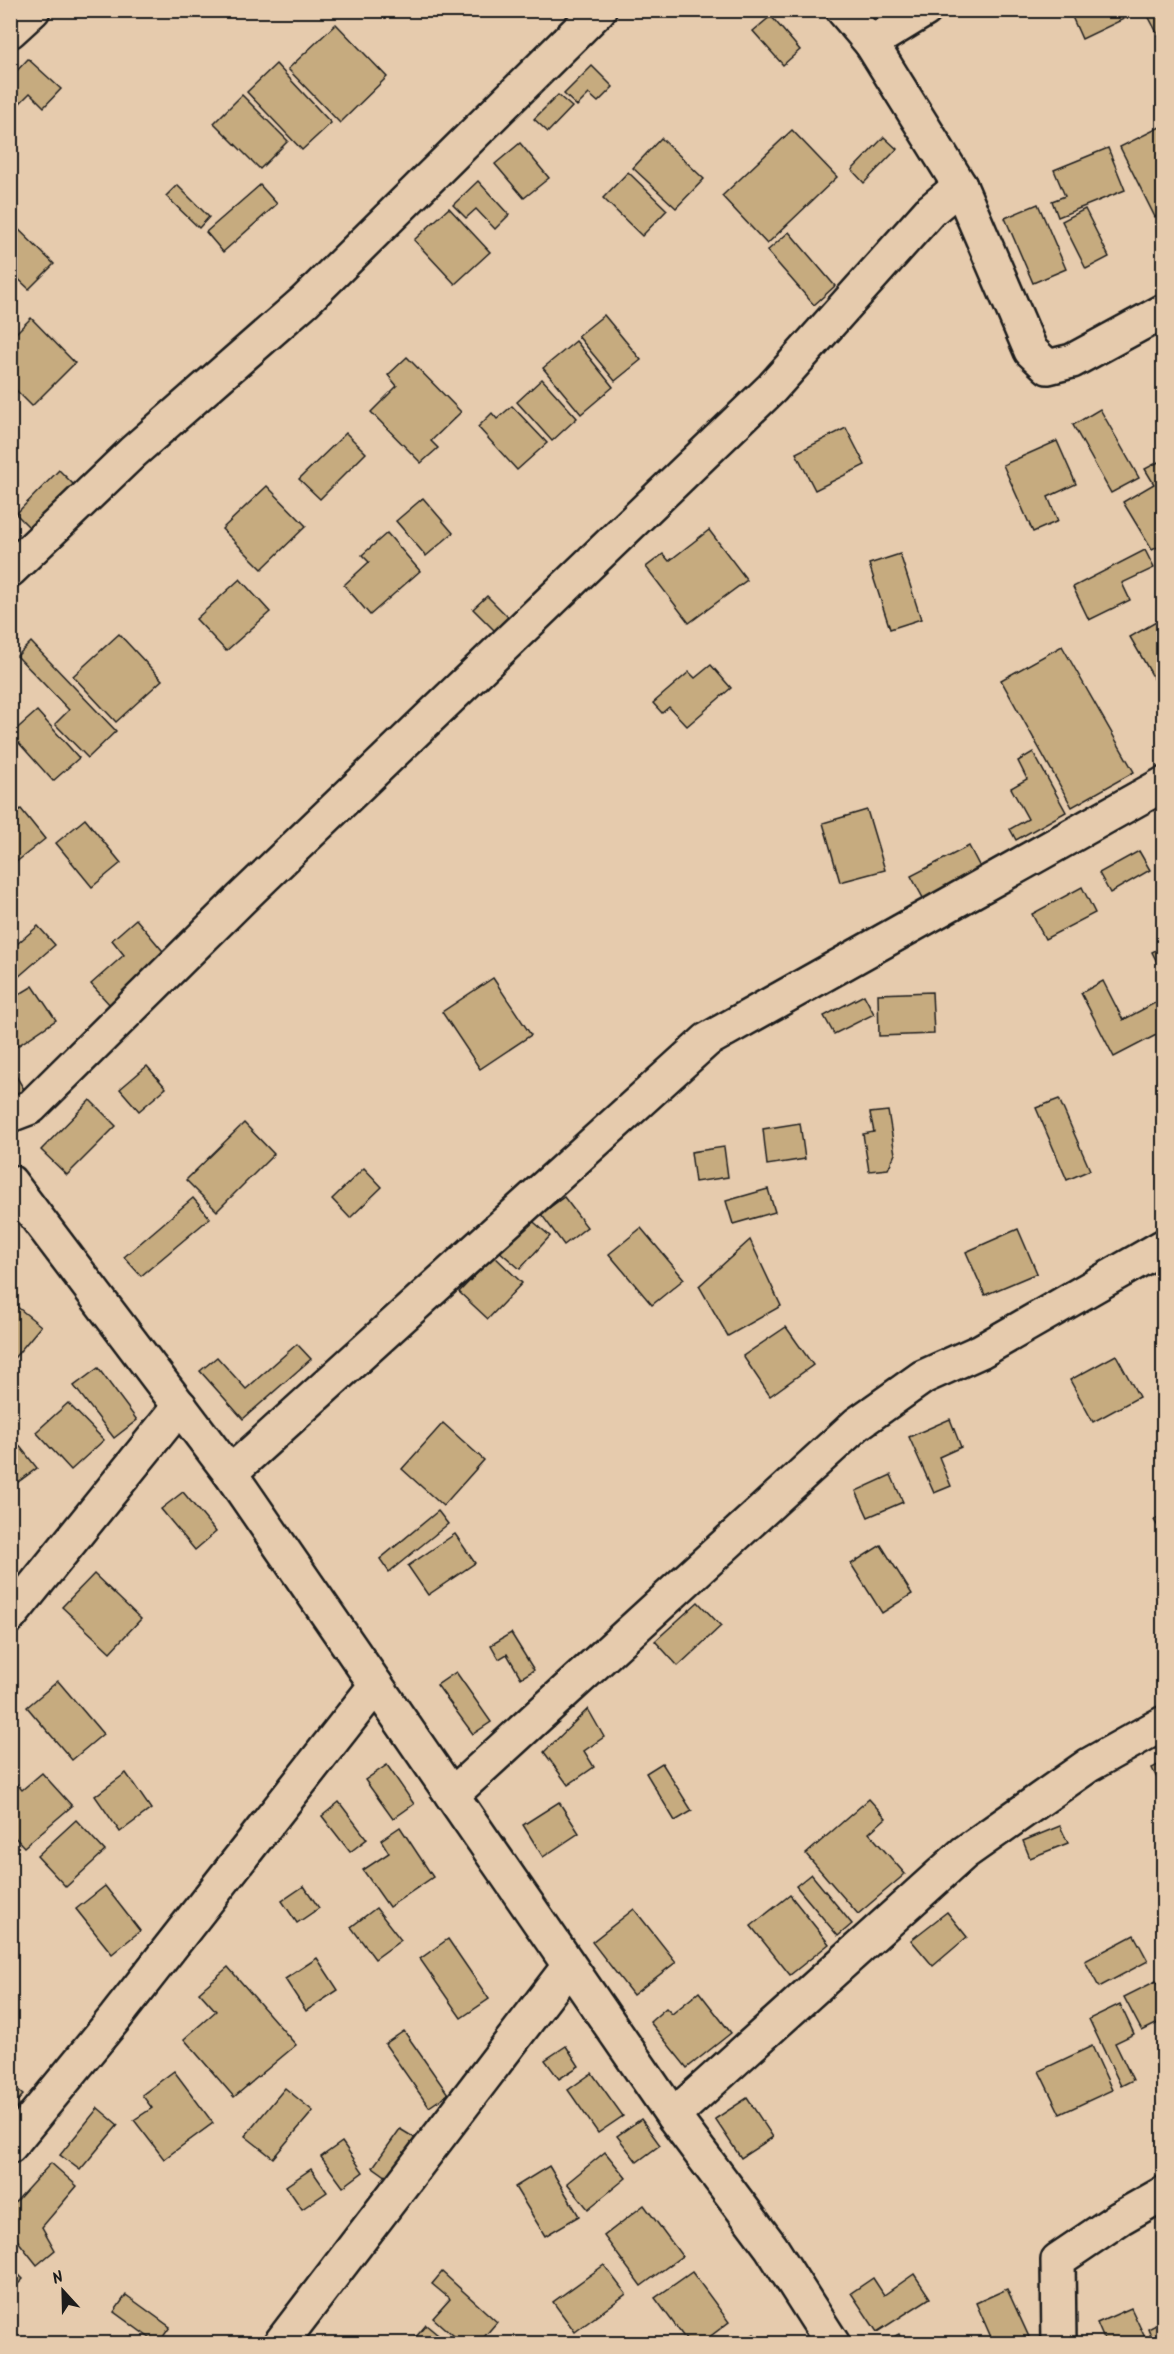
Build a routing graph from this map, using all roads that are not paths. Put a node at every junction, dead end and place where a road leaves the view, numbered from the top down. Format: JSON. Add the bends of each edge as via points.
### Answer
{"nodes":[{"id":1,"x":33,"y":10,"type":"edge"},
{"id":2,"x":599,"y":10,"type":"edge"},
{"id":3,"x":843,"y":10,"type":"edge"},
{"id":4,"x":925,"y":10,"type":"edge"},
{"id":5,"x":10,"y":32,"type":"edge"},
{"id":6,"x":870,"y":43,"type":"junction"},
{"id":7,"x":960,"y":186,"type":"junction"},
{"id":8,"x":1164,"y":311,"type":"edge"},
{"id":9,"x":10,"y":570,"type":"edge"},
{"id":10,"x":1164,"y":784,"type":"edge"},
{"id":11,"x":10,"y":1114,"type":"edge"},
{"id":12,"x":10,"y":1182,"type":"edge"},
{"id":13,"x":1164,"y":1246,"type":"edge"},
{"id":14,"x":180,"y":1406,"type":"junction"},
{"id":15,"x":230,"y":1473,"type":"junction"},
{"id":16,"x":10,"y":1616,"type":"edge"},
{"id":17,"x":376,"y":1685,"type":"junction"},
{"id":18,"x":1164,"y":1723,"type":"edge"},
{"id":19,"x":452,"y":1795,"type":"junction"},
{"id":20,"x":569,"y":1966,"type":"junction"},
{"id":21,"x":673,"y":2116,"type":"junction"},
{"id":22,"x":10,"y":2146,"type":"edge"},
{"id":23,"x":1164,"y":2193,"type":"edge"},
{"id":24,"x":280,"y":2343,"type":"edge"},
{"id":25,"x":833,"y":2343,"type":"edge"},
{"id":26,"x":1059,"y":2343,"type":"edge"}],
"edges":[{"from":1,"to":5,"type":"street"},
{"from":2,"to":9,"type":"street","via":[[305,301],[133,452]]},
{"from":3,"to":6,"type":"street"},
{"from":4,"to":6,"type":"street"},
{"from":6,"to":7,"type":"street"},
{"from":7,"to":8,"type":"street","via":[[1031,351],[1048,367],[1072,361]]},
{"from":7,"to":11,"type":"street","via":[[930,211],[763,396],[249,891],[31,1107]]},
{"from":10,"to":15,"type":"street","via":[[707,1040]]},
{"from":12,"to":14,"type":"street"},
{"from":13,"to":19,"type":"street","via":[[981,1351],[923,1377],[857,1424]]},
{"from":14,"to":15,"type":"street"},
{"from":14,"to":16,"type":"street"},
{"from":15,"to":17,"type":"street"},
{"from":17,"to":19,"type":"street"},
{"from":17,"to":22,"type":"street","via":[[116,2018]]},
{"from":18,"to":21,"type":"street","via":[[1089,1765],[964,1853]]},
{"from":19,"to":20,"type":"street"},
{"from":20,"to":21,"type":"street"},
{"from":20,"to":24,"type":"street"},
{"from":21,"to":25,"type":"street","via":[[771,2247]]},
{"from":23,"to":26,"type":"street","via":[[1058,2260]]}]}
